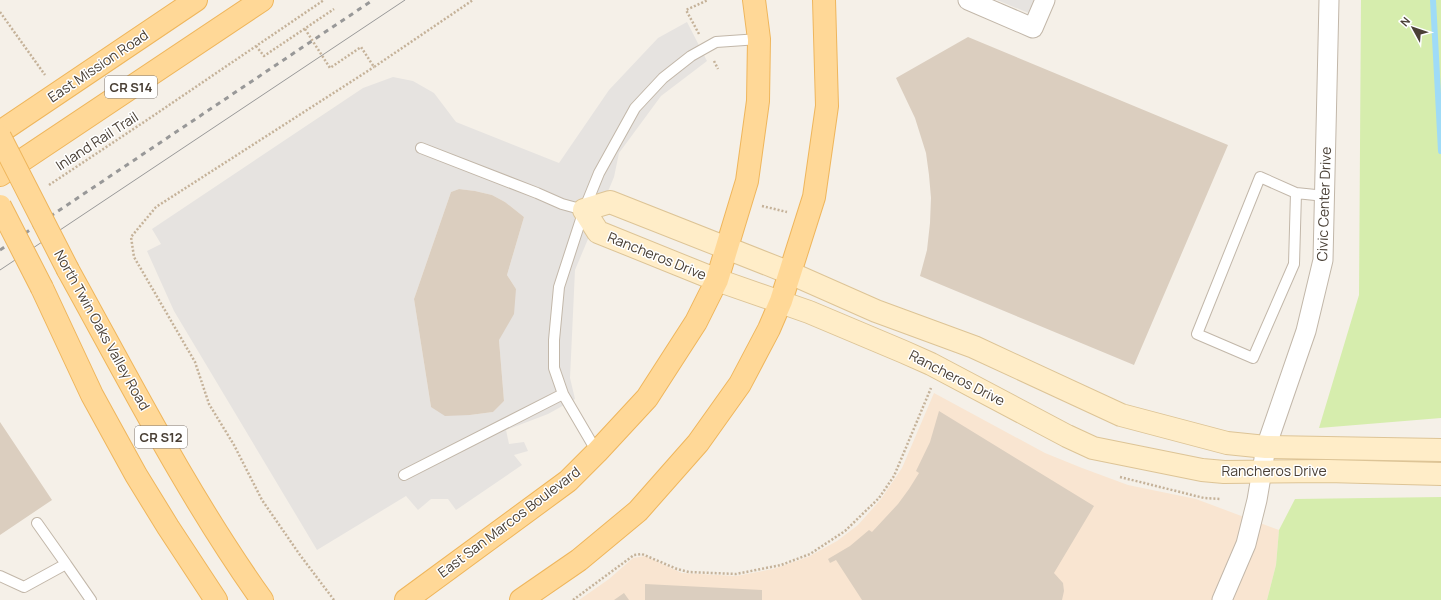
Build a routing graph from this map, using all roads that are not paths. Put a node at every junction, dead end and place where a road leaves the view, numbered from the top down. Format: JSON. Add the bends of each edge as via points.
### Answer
{"nodes":[{"id":1,"x":196,"y":0,"type":"edge"},
{"id":2,"x":262,"y":0,"type":"edge"},
{"id":3,"x":754,"y":0,"type":"edge"},
{"id":4,"x":824,"y":0,"type":"edge"},
{"id":5,"x":968,"y":0,"type":"edge"},
{"id":6,"x":1045,"y":0,"type":"edge"},
{"id":7,"x":1329,"y":0,"type":"edge"},
{"id":8,"x":759,"y":39,"type":"junction"},
{"id":9,"x":0,"y":132,"type":"edge"},
{"id":10,"x":0,"y":137,"type":"edge"},
{"id":11,"x":421,"y":148,"type":"dead end"},
{"id":12,"x":0,"y":175,"type":"edge"},
{"id":13,"x":1296,"y":194,"type":"junction"},
{"id":14,"x":1325,"y":196,"type":"junction"},
{"id":15,"x":0,"y":206,"type":"edge"},
{"id":16,"x":584,"y":210,"type":"junction"},
{"id":17,"x":727,"y":249,"type":"junction"},
{"id":18,"x":790,"y":273,"type":"junction"},
{"id":19,"x":717,"y":280,"type":"junction"},
{"id":20,"x":781,"y":302,"type":"junction"},
{"id":21,"x":563,"y":394,"type":"junction"},
{"id":22,"x":1266,"y":447,"type":"junction"},
{"id":23,"x":1441,"y":450,"type":"edge"},
{"id":24,"x":597,"y":452,"type":"junction"},
{"id":25,"x":1262,"y":472,"type":"junction"},
{"id":26,"x":1441,"y":474,"type":"edge"},
{"id":27,"x":404,"y":475,"type":"dead end"},
{"id":28,"x":37,"y":523,"type":"dead end"},
{"id":29,"x":66,"y":564,"type":"junction"},
{"id":30,"x":0,"y":576,"type":"edge"},
{"id":31,"x":91,"y":600,"type":"edge"},
{"id":32,"x":216,"y":600,"type":"edge"},
{"id":33,"x":262,"y":600,"type":"edge"},
{"id":34,"x":406,"y":600,"type":"edge"},
{"id":35,"x":521,"y":600,"type":"edge"},
{"id":36,"x":1222,"y":600,"type":"edge"}],
"edges":[{"from":1,"to":9,"type":"main road","name":"East Mission Road","number":"CR S14"},
{"from":2,"to":12,"type":"main road","number":"CR S14"},
{"from":3,"to":8,"type":"main road","name":"East San Marcos Boulevard"},
{"from":4,"to":18,"type":"main road","via":[[827,106],[814,197]]},
{"from":5,"to":6,"type":"street","via":[[1033,28]]},
{"from":7,"to":14,"type":"street","name":"Civic Center Drive"},
{"from":8,"to":16,"type":"lane","via":[[716,42],[691,56],[662,78],[635,108],[599,172]]},
{"from":8,"to":17,"type":"main road","name":"East San Marcos Boulevard","via":[[758,101],[747,181]]},
{"from":10,"to":33,"type":"main road","name":"North Twin Oaks Valley Road","number":"CR S12","bridge":true,"via":[[68,270],[203,510]]},
{"from":11,"to":16,"type":"lane","via":[[562,204]]},
{"from":13,"to":13,"type":"lane","via":[[1294,264],[1253,358],[1197,334],[1260,177]]},
{"from":13,"to":14,"type":"lane"},
{"from":14,"to":22,"type":"street","name":"Civic Center Drive","via":[[1323,260],[1306,331]]},
{"from":15,"to":32,"type":"main road","number":"CR S12","bridge":true,"via":[[92,395],[136,475]]},
{"from":16,"to":17,"type":"main road","name":"Rancheros Drive","via":[[610,202]]},
{"from":16,"to":19,"type":"main road","name":"Rancheros Drive","via":[[598,232]]},
{"from":16,"to":21,"type":"lane","via":[[559,287],[554,368]]},
{"from":17,"to":18,"type":"main road","name":"Rancheros Drive"},
{"from":17,"to":19,"type":"main road","name":"East San Marcos Boulevard"},
{"from":18,"to":20,"type":"main road"},
{"from":18,"to":22,"type":"main road","name":"Rancheros Drive","via":[[876,311],[974,347],[1121,414],[1227,443]]},
{"from":19,"to":20,"type":"main road","name":"Rancheros Drive"},
{"from":19,"to":24,"type":"main road","name":"East San Marcos Boulevard","via":[[696,322],[647,398]]},
{"from":20,"to":25,"type":"main road","name":"Rancheros Drive","via":[[931,364],[1092,448],[1202,470]]},
{"from":20,"to":35,"type":"main road","via":[[740,384],[694,449],[638,511],[579,560]]},
{"from":21,"to":24,"type":"lane"},
{"from":21,"to":27,"type":"lane"},
{"from":22,"to":23,"type":"main road","name":"Rancheros Drive"},
{"from":22,"to":25,"type":"street","name":"Civic Center Drive"},
{"from":24,"to":34,"type":"main road","name":"East San Marcos Boulevard","via":[[568,481]]},
{"from":25,"to":26,"type":"main road","name":"Rancheros Drive"},
{"from":25,"to":36,"type":"street","name":"Civic Center Drive","via":[[1246,544]]},
{"from":28,"to":29,"type":"lane"},
{"from":29,"to":30,"type":"lane","via":[[24,586]]},
{"from":29,"to":31,"type":"lane"}]}
